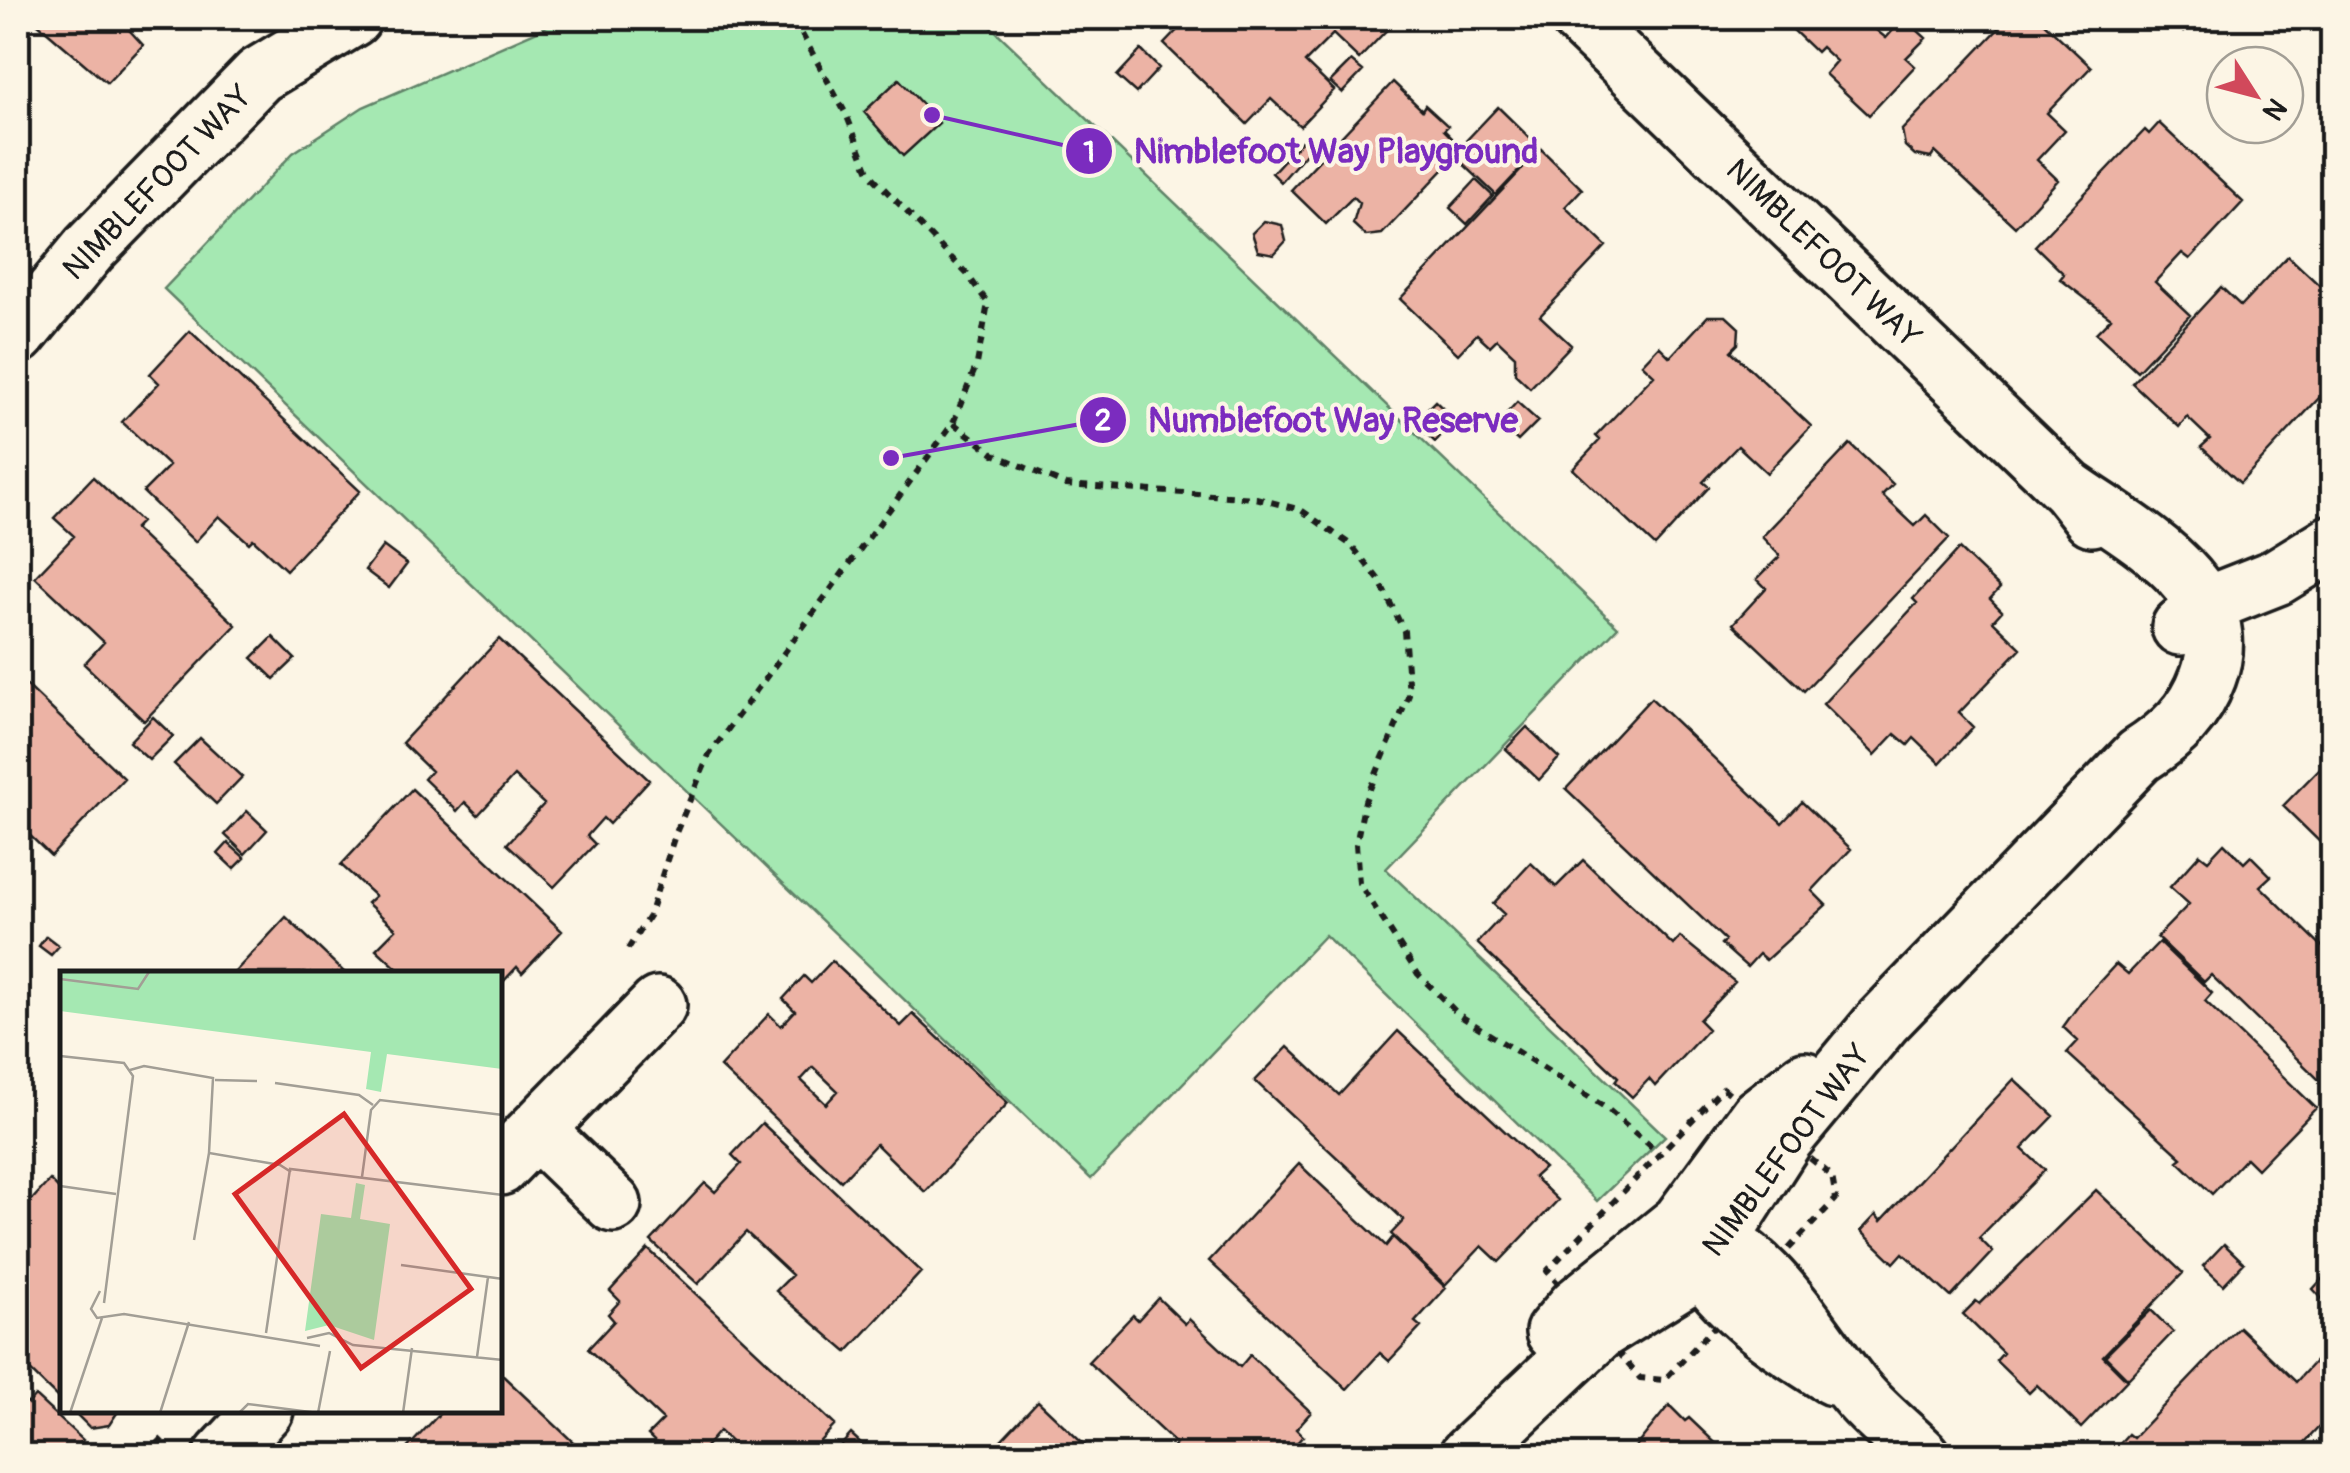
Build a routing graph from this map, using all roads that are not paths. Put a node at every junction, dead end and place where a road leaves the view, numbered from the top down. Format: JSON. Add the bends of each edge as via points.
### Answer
{"nodes":[{"id":1,"x":292,"y":18,"type":"edge"},
{"id":2,"x":353,"y":18,"type":"edge"},
{"id":3,"x":1579,"y":18,"type":"edge"},
{"id":4,"x":260,"y":75,"type":"junction"},
{"id":5,"x":18,"y":336,"type":"edge"},
{"id":6,"x":2332,"y":543,"type":"edge"},
{"id":7,"x":2332,"y":568,"type":"edge"},
{"id":8,"x":2199,"y":619,"type":"junction"},
{"id":9,"x":658,"y":1005,"type":"dead end"},
{"id":10,"x":518,"y":1148,"type":"edge"},
{"id":11,"x":613,"y":1204,"type":"dead end"},
{"id":12,"x":1701,"y":1242,"type":"junction"},
{"id":13,"x":262,"y":1413,"type":"edge"},
{"id":14,"x":1482,"y":1440,"type":"edge"},
{"id":15,"x":222,"y":1456,"type":"edge"},
{"id":16,"x":1922,"y":1456,"type":"edge"}],
"edges":[{"from":1,"to":4,"type":"street","name":"NIMBLEFOOT WAY"},
{"from":2,"to":4,"type":"street","name":"NIMBLEFOOT WAY"},
{"from":3,"to":8,"type":"street","name":"NIMBLEFOOT WAY"},
{"from":4,"to":5,"type":"street","name":"NIMBLEFOOT WAY","via":[[89,249]]},
{"from":6,"to":8,"type":"street"},
{"from":7,"to":8,"type":"street","via":[[2285,609],[2249,622]]},
{"from":8,"to":12,"type":"street","name":"NIMBLEFOOT WAY","via":[[2139,756],[1883,1021],[1758,1116]]},
{"from":9,"to":10,"type":"street"},
{"from":10,"to":11,"type":"street"},
{"from":12,"to":14,"type":"street","name":"NIMBLEFOOT WAY","via":[[1576,1306]]},
{"from":12,"to":16,"type":"street","via":[[1771,1339],[1853,1389]]},
{"from":13,"to":15,"type":"street"}]}
